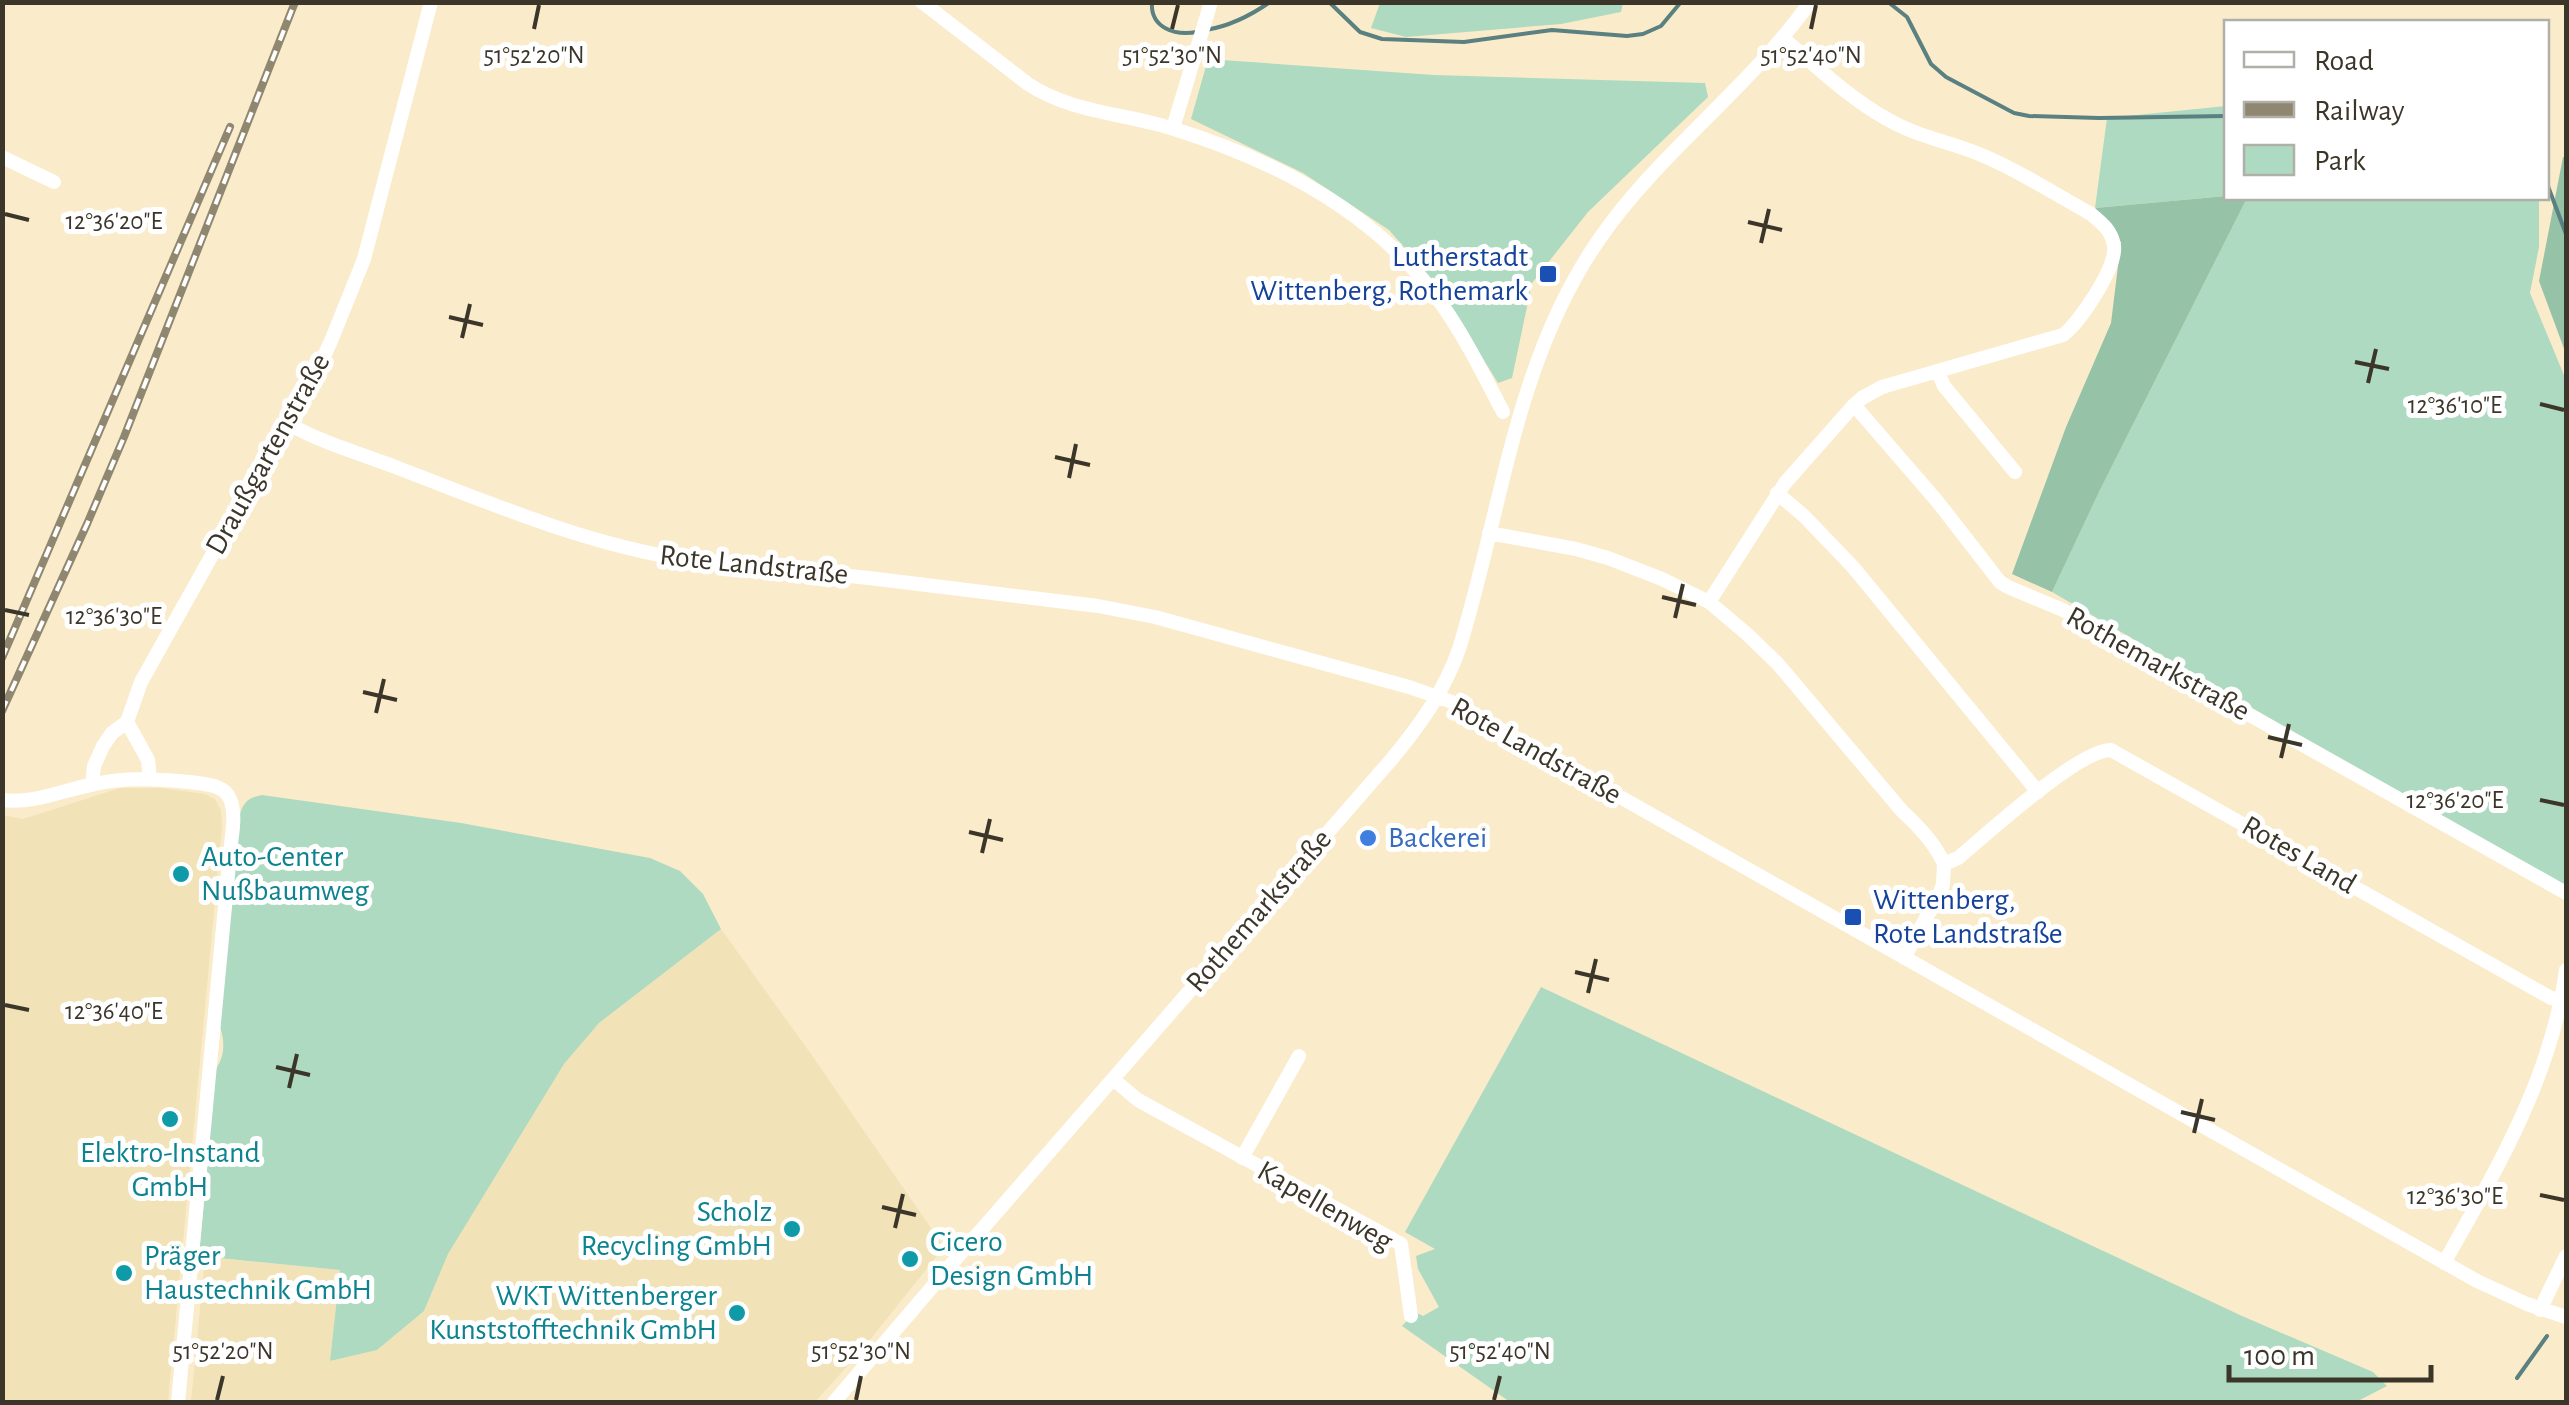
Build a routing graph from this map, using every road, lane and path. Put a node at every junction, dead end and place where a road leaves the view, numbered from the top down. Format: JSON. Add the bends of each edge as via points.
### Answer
{"nodes":[{"id":1,"x":431,"y":2,"type":"edge"},
{"id":2,"x":922,"y":2,"type":"edge"},
{"id":3,"x":1810,"y":2,"type":"edge"},
{"id":4,"x":1209,"y":8,"type":"edge"},
{"id":5,"x":1782,"y":38,"type":"junction"},
{"id":6,"x":1173,"y":128,"type":"junction"},
{"id":7,"x":2,"y":158,"type":"edge"},
{"id":8,"x":54,"y":182,"type":"dead end"},
{"id":9,"x":1938,"y":372,"type":"junction"},
{"id":10,"x":1854,"y":406,"type":"junction"},
{"id":11,"x":1502,"y":412,"type":"dead end"},
{"id":12,"x":290,"y":425,"type":"junction"},
{"id":13,"x":2015,"y":472,"type":"dead end"},
{"id":14,"x":1777,"y":493,"type":"junction"},
{"id":15,"x":1490,"y":532,"type":"junction"},
{"id":16,"x":1709,"y":602,"type":"junction"},
{"id":17,"x":1438,"y":698,"type":"junction"},
{"id":18,"x":127,"y":722,"type":"junction"},
{"id":19,"x":150,"y":779,"type":"junction"},
{"id":20,"x":92,"y":784,"type":"junction"},
{"id":21,"x":2038,"y":792,"type":"junction"},
{"id":22,"x":2,"y":800,"type":"edge"},
{"id":23,"x":1944,"y":864,"type":"junction"},
{"id":24,"x":2566,"y":893,"type":"edge"},
{"id":25,"x":1904,"y":958,"type":"junction"},
{"id":26,"x":2566,"y":970,"type":"edge"},
{"id":27,"x":2562,"y":1000,"type":"junction"},
{"id":28,"x":1299,"y":1056,"type":"dead end"},
{"id":29,"x":1112,"y":1079,"type":"junction"},
{"id":30,"x":1242,"y":1158,"type":"junction"},
{"id":31,"x":2566,"y":1256,"type":"edge"},
{"id":32,"x":2444,"y":1263,"type":"junction"},
{"id":33,"x":2540,"y":1310,"type":"junction"},
{"id":34,"x":1411,"y":1316,"type":"dead end"},
{"id":35,"x":2566,"y":1317,"type":"edge"},
{"id":36,"x":178,"y":1402,"type":"edge"},
{"id":37,"x":834,"y":1402,"type":"edge"}],
"edges":[{"from":1,"to":12,"type":"street","name":"Draußgartenstraße","via":[[364,259]]},
{"from":2,"to":6,"type":"street","via":[[1037,90]]},
{"from":3,"to":5,"type":"street","name":"Rothemarkstraße"},
{"from":4,"to":6,"type":"street"},
{"from":5,"to":9,"type":"street","via":[[1888,120],[1997,163],[2091,214],[2110,234],[2114,255],[2072,328]]},
{"from":5,"to":15,"type":"street","name":"Rothemarkstraße","via":[[1625,205],[1571,284],[1532,372]]},
{"from":6,"to":11,"type":"street","via":[[1282,172],[1375,232],[1445,309]]},
{"from":7,"to":8,"type":"street"},
{"from":9,"to":10,"type":"street","via":[[1882,387]]},
{"from":9,"to":13,"type":"street"},
{"from":10,"to":14,"type":"street"},
{"from":10,"to":24,"type":"street","name":"Rothemarkstraße","via":[[2008,588],[2063,610]]},
{"from":12,"to":17,"type":"street","name":"Rote Landstraße","via":[[464,494],[640,551],[1113,608]]},
{"from":12,"to":18,"type":"street","name":"Draußgartenstraße","via":[[142,682]]},
{"from":14,"to":16,"type":"street"},
{"from":14,"to":21,"type":"street","via":[[1853,567]]},
{"from":15,"to":16,"type":"street","via":[[1608,558]]},
{"from":15,"to":17,"type":"street","name":"Rothemarkstraße","via":[[1459,649]]},
{"from":16,"to":23,"type":"street","via":[[1778,664]]},
{"from":17,"to":25,"type":"street","name":"Rote Landstraße","via":[[1460,704]]},
{"from":17,"to":29,"type":"street","name":"Rothemarkstraße"},
{"from":18,"to":19,"type":"street","via":[[148,760]]},
{"from":18,"to":20,"type":"street","name":"Draußgartenstraße","via":[[102,746]]},
{"from":19,"to":20,"type":"street"},
{"from":19,"to":36,"type":"street","via":[[215,786],[229,796],[232,819]]},
{"from":20,"to":22,"type":"street","via":[[35,800]]},
{"from":21,"to":23,"type":"street","name":"Rotes Land"},
{"from":21,"to":27,"type":"street","name":"Rotes Land","via":[[2096,752],[2118,752]]},
{"from":23,"to":25,"type":"street","via":[[1944,884]]},
{"from":25,"to":32,"type":"street","name":"Rote Landstraße"},
{"from":26,"to":27,"type":"street"},
{"from":27,"to":32,"type":"street","via":[[2506,1151]]},
{"from":28,"to":30,"type":"street","name":"Kapellenweg"},
{"from":29,"to":30,"type":"street","name":"Kapellenweg"},
{"from":29,"to":37,"type":"street","name":"Rothemarkstraße"},
{"from":30,"to":34,"type":"street","name":"Kapellenweg","via":[[1401,1244]]},
{"from":31,"to":33,"type":"street"},
{"from":32,"to":33,"type":"street","name":"Rote Landstraße"},
{"from":33,"to":35,"type":"street","name":"Rote Landstraße"}]}
